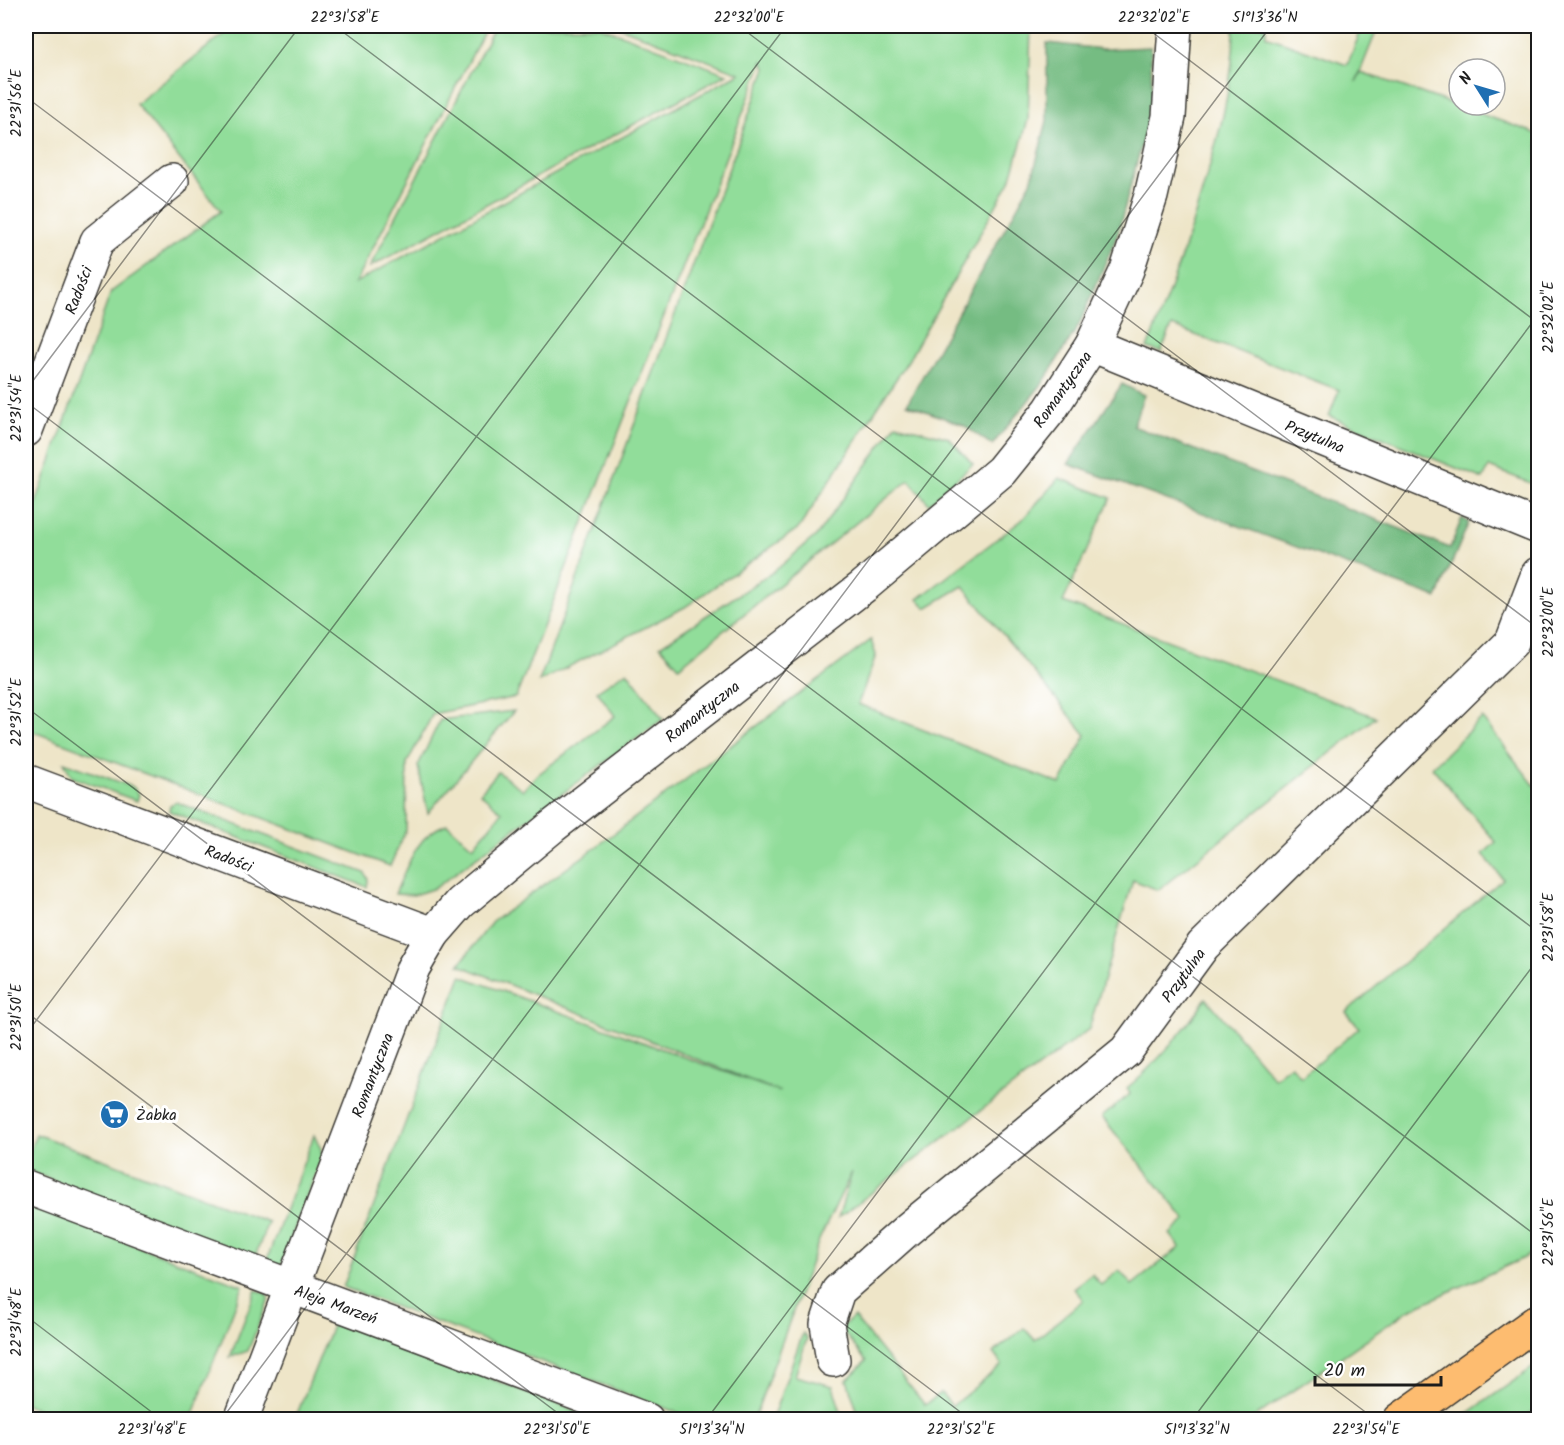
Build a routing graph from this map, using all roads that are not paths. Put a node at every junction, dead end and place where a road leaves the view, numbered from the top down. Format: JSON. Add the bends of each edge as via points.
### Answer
{"nodes":[{"id":1,"x":1174,"y":26,"type":"edge"},
{"id":2,"x":172,"y":181,"type":"dead end"},
{"id":3,"x":1092,"y":345,"type":"junction"},
{"id":4,"x":26,"y":430,"type":"edge"},
{"id":5,"x":1539,"y":527,"type":"edge"},
{"id":6,"x":1539,"y":574,"type":"edge"},
{"id":7,"x":26,"y":781,"type":"edge"},
{"id":8,"x":433,"y":934,"type":"junction"},
{"id":9,"x":26,"y":1187,"type":"edge"},
{"id":10,"x":292,"y":1288,"type":"junction"},
{"id":11,"x":1539,"y":1321,"type":"edge"},
{"id":12,"x":833,"y":1359,"type":"dead end"},
{"id":13,"x":241,"y":1419,"type":"edge"},
{"id":14,"x":647,"y":1419,"type":"edge"},
{"id":15,"x":1400,"y":1419,"type":"edge"}],
"edges":[{"from":1,"to":3,"type":"street","name":"Romantyczna","via":[[1169,117],[1150,196],[1127,270]]},
{"from":2,"to":4,"type":"street","name":"Radości","via":[[97,241]]},
{"from":3,"to":5,"type":"street","name":"Przytulna"},
{"from":3,"to":8,"type":"street","name":"Romantyczna","via":[[1050,410],[1001,471],[864,586],[529,846],[460,903]]},
{"from":6,"to":12,"type":"street","name":"Przytulna","via":[[1512,642],[1203,946],[1126,1051],[838,1291],[827,1324]]},
{"from":7,"to":8,"type":"street","name":"Radości"},
{"from":8,"to":10,"type":"street","name":"Romantyczna","via":[[400,1003]]},
{"from":9,"to":10,"type":"street","name":"Aleja Marzeń"},
{"from":10,"to":13,"type":"street","name":"Romantyczna"},
{"from":10,"to":14,"type":"street","name":"Aleja Marzeń"},
{"from":11,"to":15,"type":"main road"}]}
